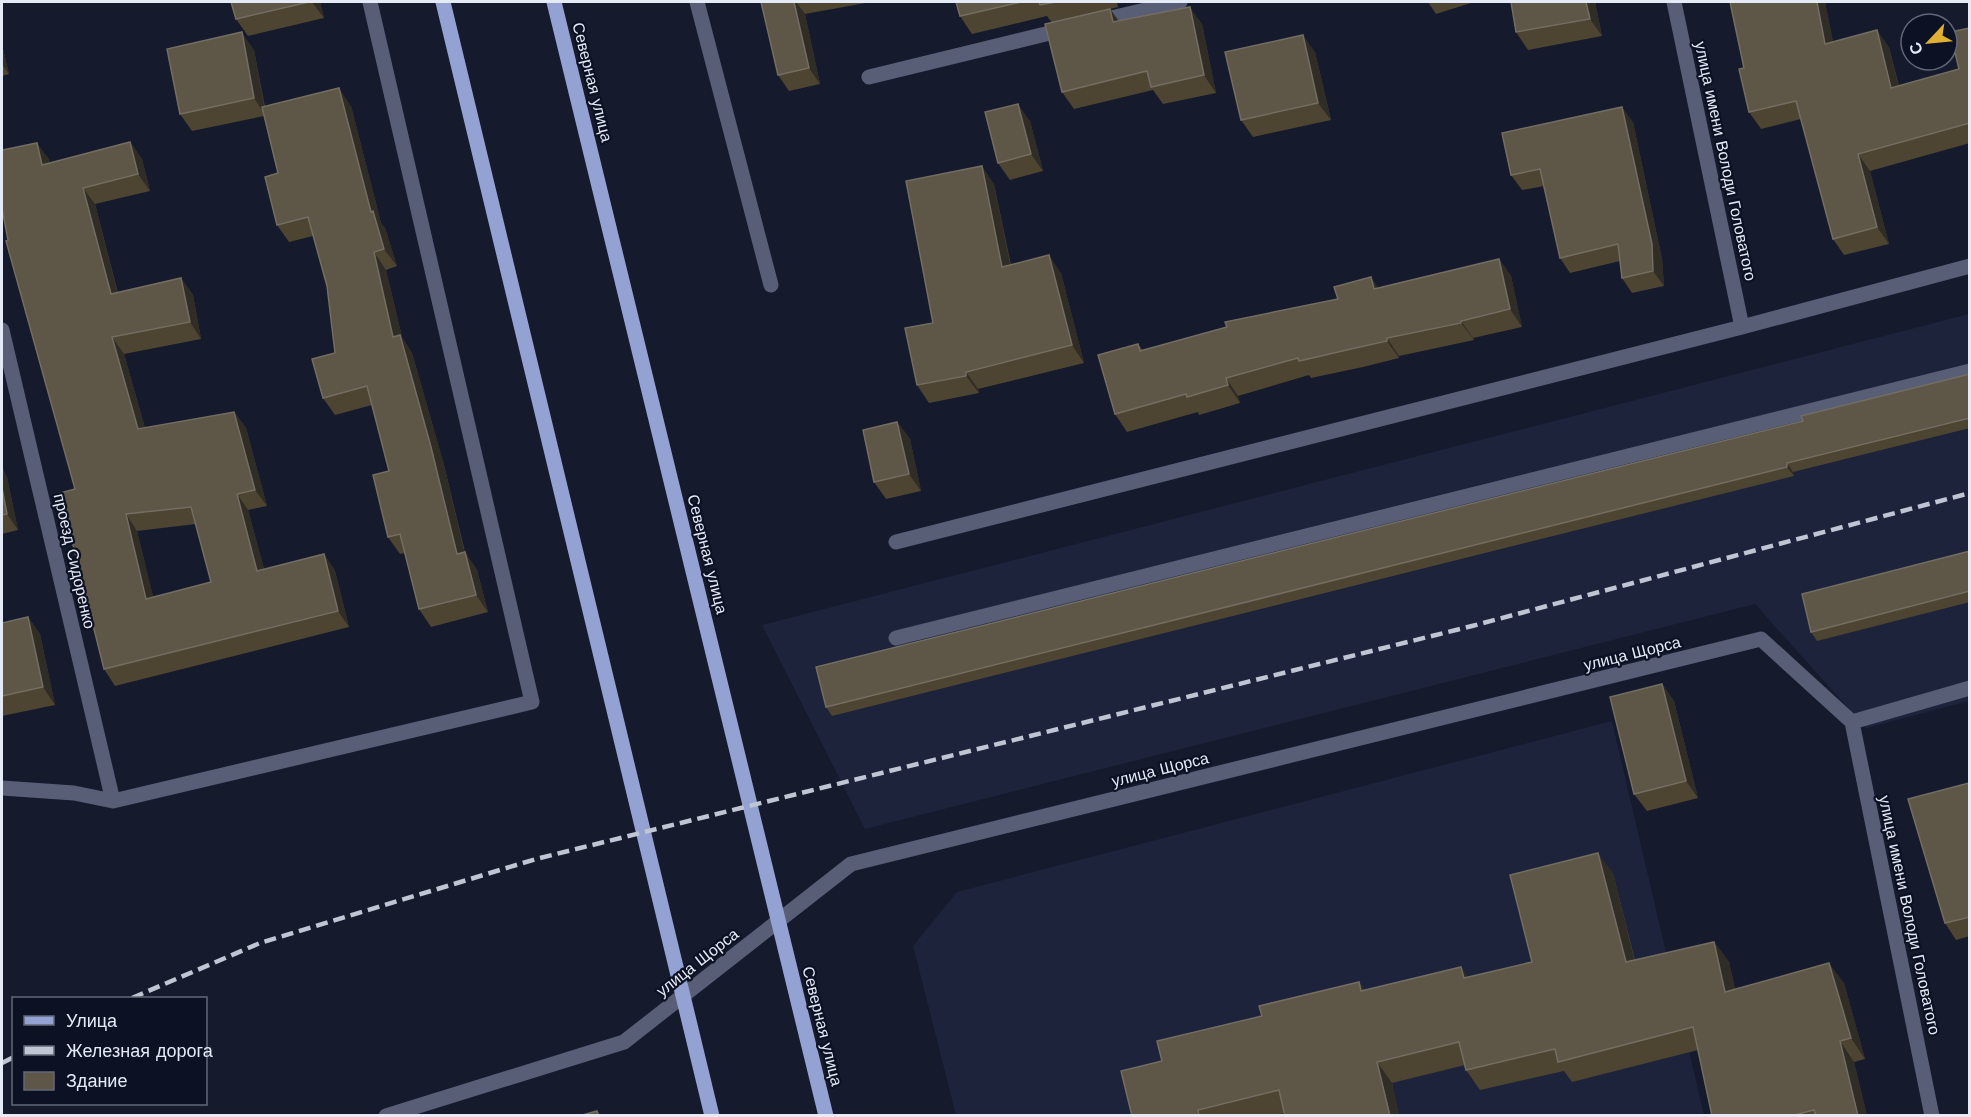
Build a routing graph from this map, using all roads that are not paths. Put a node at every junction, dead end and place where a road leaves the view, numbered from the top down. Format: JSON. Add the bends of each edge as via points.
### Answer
{"nodes":[{"id":1,"x":370,"y":2,"type":"edge"},
{"id":2,"x":442,"y":2,"type":"edge"},
{"id":3,"x":554,"y":2,"type":"edge"},
{"id":4,"x":697,"y":2,"type":"edge"},
{"id":5,"x":1180,"y":2,"type":"edge"},
{"id":6,"x":1674,"y":2,"type":"edge"},
{"id":7,"x":869,"y":77,"type":"dead end"},
{"id":8,"x":1970,"y":266,"type":"edge"},
{"id":9,"x":771,"y":285,"type":"dead end"},
{"id":10,"x":1742,"y":327,"type":"junction"},
{"id":11,"x":2,"y":330,"type":"edge"},
{"id":12,"x":1970,"y":371,"type":"edge"},
{"id":13,"x":896,"y":542,"type":"dead end"},
{"id":14,"x":896,"y":638,"type":"dead end"},
{"id":15,"x":1970,"y":688,"type":"edge"},
{"id":16,"x":1852,"y":722,"type":"junction"},
{"id":17,"x":2,"y":788,"type":"edge"},
{"id":18,"x":113,"y":801,"type":"junction"},
{"id":19,"x":386,"y":1116,"type":"edge"},
{"id":20,"x":712,"y":1116,"type":"edge"},
{"id":21,"x":826,"y":1116,"type":"edge"},
{"id":22,"x":1932,"y":1116,"type":"edge"}],
"edges":[{"from":1,"to":18,"type":"street","via":[[532,702]]},
{"from":2,"to":20,"type":"main road"},
{"from":3,"to":21,"type":"main road","name":"Северная улица"},
{"from":4,"to":9,"type":"street"},
{"from":5,"to":7,"type":"street"},
{"from":6,"to":10,"type":"street","name":"улица имени Володи Головатого"},
{"from":8,"to":10,"type":"street"},
{"from":10,"to":13,"type":"street"},
{"from":11,"to":18,"type":"street","name":"проезд Сидоренко"},
{"from":12,"to":14,"type":"street"},
{"from":15,"to":16,"type":"street"},
{"from":16,"to":19,"type":"street","name":"улица Щорса","via":[[1761,639],[851,864],[624,1042]]},
{"from":16,"to":22,"type":"street","name":"улица имени Володи Головатого"},
{"from":17,"to":18,"type":"street","via":[[74,793]]}]}
